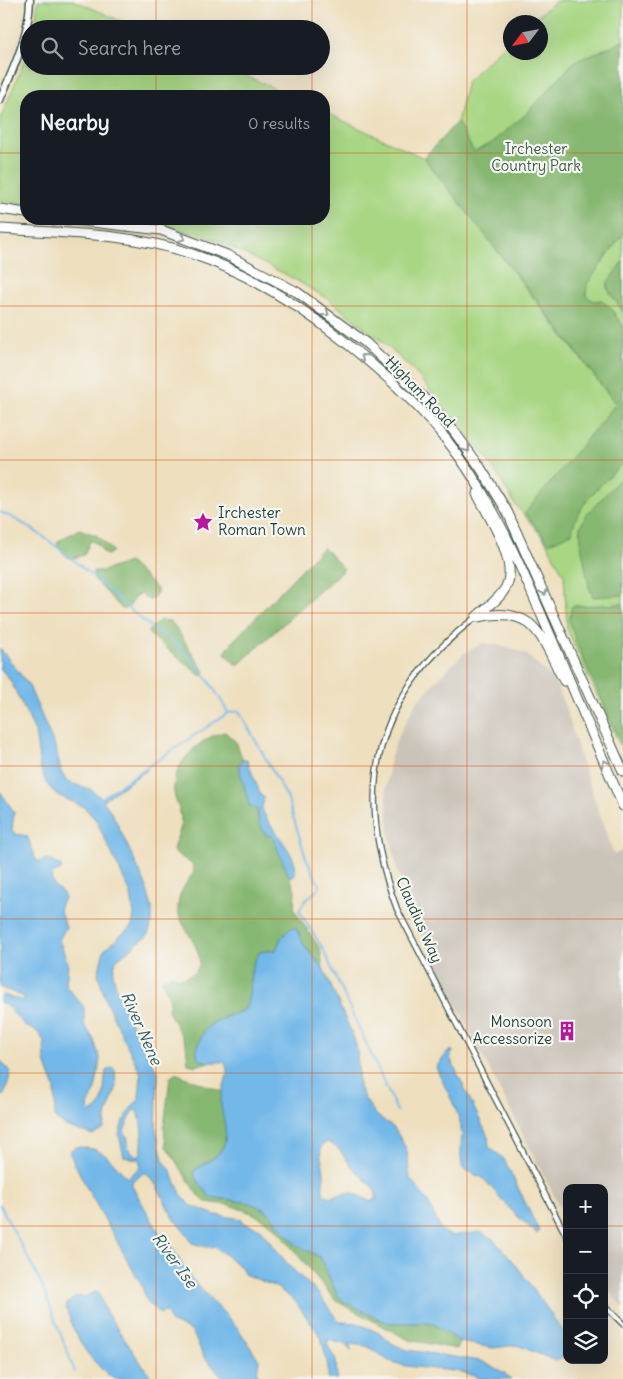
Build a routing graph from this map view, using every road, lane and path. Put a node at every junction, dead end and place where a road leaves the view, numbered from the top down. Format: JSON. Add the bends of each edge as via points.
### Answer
{"nodes":[{"id":1,"x":30,"y":0,"type":"edge"},
{"id":2,"x":29,"y":20,"type":"edge"},
{"id":3,"x":20,"y":51,"type":"edge"},
{"id":4,"x":0,"y":100,"type":"edge"},
{"id":5,"x":0,"y":209,"type":"edge"},
{"id":6,"x":0,"y":213,"type":"edge"},
{"id":7,"x":20,"y":213,"type":"edge"},
{"id":8,"x":20,"y":214,"type":"edge"},
{"id":9,"x":118,"y":225,"type":"edge"},
{"id":10,"x":0,"y":229,"type":"edge"},
{"id":11,"x":459,"y":455,"type":"junction"},
{"id":12,"x":476,"y":617,"type":"junction"},
{"id":13,"x":587,"y":720,"type":"junction"},
{"id":14,"x":623,"y":771,"type":"edge"},
{"id":15,"x":623,"y":806,"type":"edge"},
{"id":16,"x":563,"y":1229,"type":"edge"},
{"id":17,"x":608,"y":1309,"type":"edge"},
{"id":18,"x":623,"y":1324,"type":"edge"}],
"edges":[{"from":1,"to":2,"type":"street"},
{"from":3,"to":4,"type":"street"},
{"from":5,"to":7,"type":"highway"},
{"from":6,"to":8,"type":"highway"},
{"from":9,"to":14,"type":"highway","name":"Higham Road","one_way":true,"via":[[161,230],[227,255],[297,292],[366,343],[420,394],[453,430],[507,511]]},
{"from":11,"to":10,"type":"highway","name":"Higham Road","one_way":true,"via":[[435,425],[384,373],[324,325],[260,284],[193,254],[160,245],[103,234]]},
{"from":11,"to":12,"type":"highway","via":[[510,563],[507,586]]},
{"from":11,"to":13,"type":"highway","name":"Higham Road","via":[[491,507],[517,559]]},
{"from":12,"to":13,"type":"highway","via":[[510,614],[523,618],[536,628]]},
{"from":12,"to":16,"type":"street","name":"Claudius Way","via":[[429,658],[406,689],[388,723],[374,783],[378,851],[397,909]]},
{"from":15,"to":13,"type":"highway","name":"Higham Road","one_way":true},
{"from":17,"to":18,"type":"street"}]}
